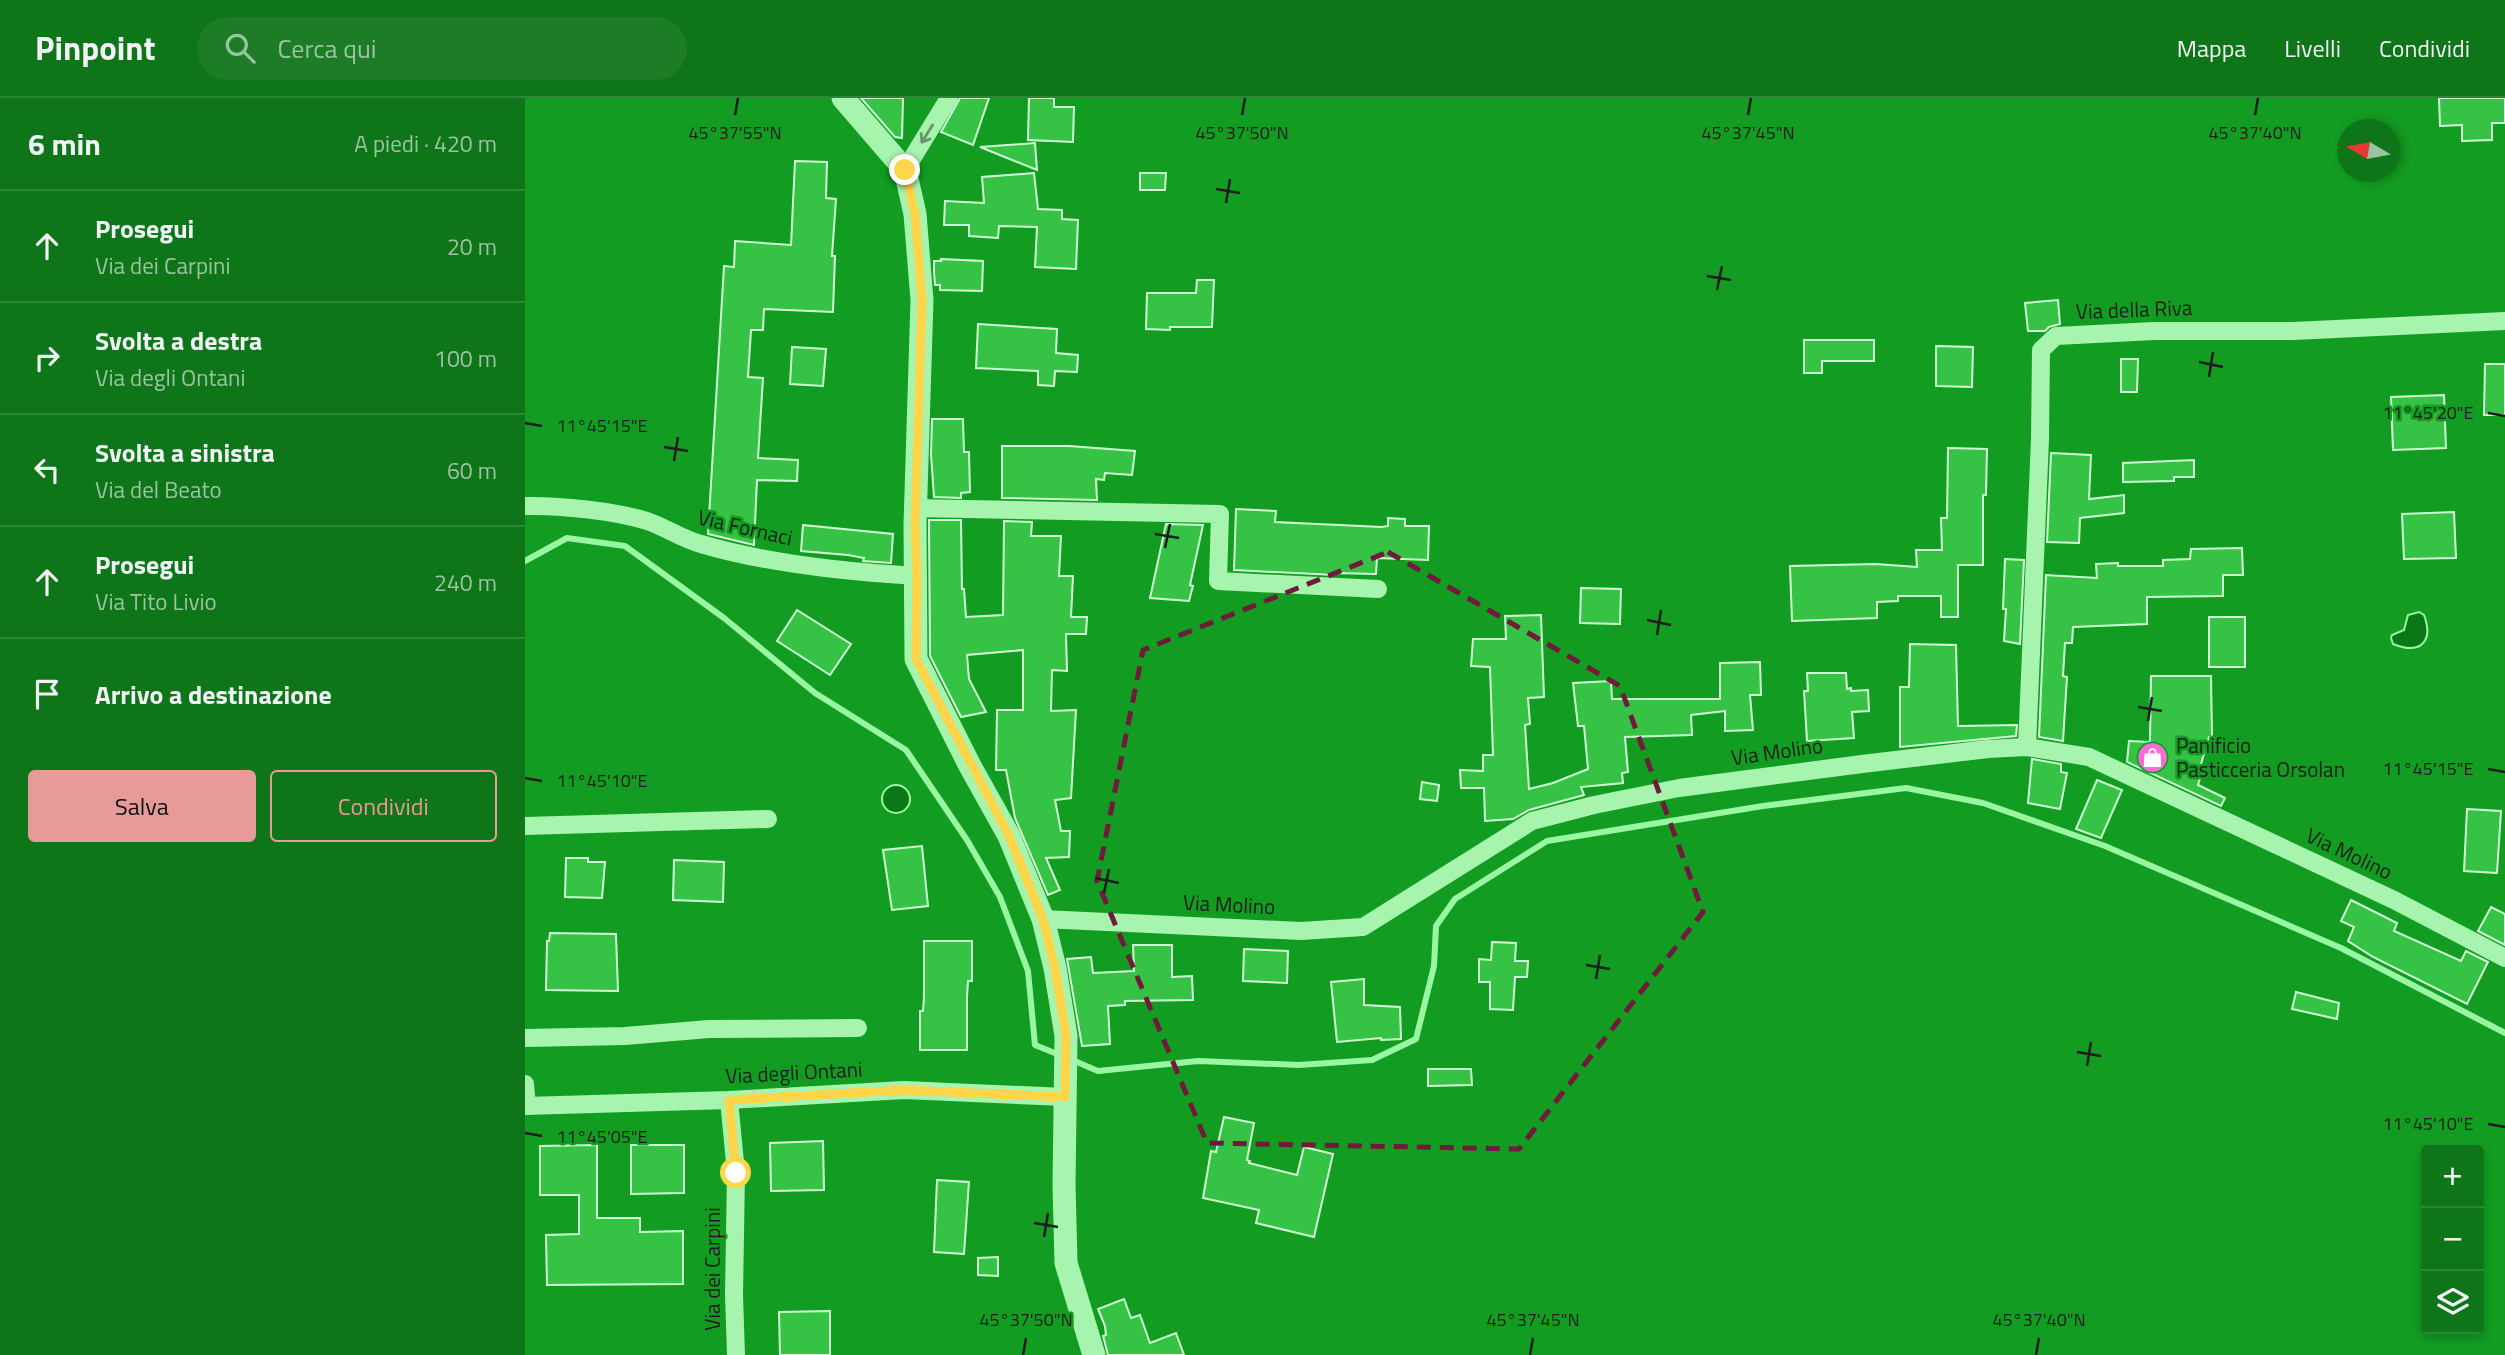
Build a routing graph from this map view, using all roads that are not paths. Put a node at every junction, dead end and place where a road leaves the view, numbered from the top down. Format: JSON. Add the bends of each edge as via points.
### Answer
{"nodes":[{"id":1,"x":843,"y":98,"type":"edge"},
{"id":2,"x":949,"y":98,"type":"edge"},
{"id":3,"x":905,"y":170,"type":"junction"},
{"id":4,"x":2505,"y":321,"type":"edge"},
{"id":5,"x":525,"y":506,"type":"edge"},
{"id":6,"x":915,"y":508,"type":"junction"},
{"id":7,"x":917,"y":576,"type":"junction"},
{"id":8,"x":1378,"y":589,"type":"dead end"},
{"id":9,"x":2027,"y":747,"type":"junction"},
{"id":10,"x":768,"y":819,"type":"dead end"},
{"id":11,"x":525,"y":827,"type":"edge"},
{"id":12,"x":1043,"y":919,"type":"junction"},
{"id":13,"x":2505,"y":958,"type":"edge"},
{"id":14,"x":858,"y":1028,"type":"dead end"},
{"id":15,"x":525,"y":1038,"type":"edge"},
{"id":16,"x":525,"y":1084,"type":"edge"},
{"id":17,"x":1065,"y":1097,"type":"junction"},
{"id":18,"x":729,"y":1100,"type":"junction"},
{"id":19,"x":526,"y":1106,"type":"edge"},
{"id":20,"x":736,"y":1355,"type":"edge"},
{"id":21,"x":1094,"y":1355,"type":"edge"}],
"edges":[{"from":1,"to":3,"type":"street"},
{"from":2,"to":3,"type":"street","one_way":true},
{"from":3,"to":6,"type":"street","via":[[915,214],[922,300]]},
{"from":4,"to":9,"type":"street","name":"Via della Riva","via":[[2056,335],[2041,350]]},
{"from":5,"to":7,"type":"street","name":"Via Fornaci","via":[[646,521],[699,544],[845,572]]},
{"from":6,"to":7,"type":"street"},
{"from":6,"to":8,"type":"street","via":[[1220,514],[1218,581]]},
{"from":7,"to":12,"type":"street","via":[[916,659],[1009,836]]},
{"from":9,"to":12,"type":"street","name":"Via Molino","via":[[1679,788],[1532,821],[1363,927],[1301,931]]},
{"from":9,"to":13,"type":"street","name":"Via Molino","via":[[2089,757],[2394,900]]},
{"from":10,"to":11,"type":"street"},
{"from":12,"to":17,"type":"street","via":[[1066,1035]]},
{"from":14,"to":15,"type":"street"},
{"from":16,"to":19,"type":"street"},
{"from":17,"to":18,"type":"street","name":"Via degli Ontani","via":[[904,1090]]},
{"from":17,"to":21,"type":"street","via":[[1066,1263]]},
{"from":18,"to":19,"type":"street","name":"Via degli Ontani"},
{"from":18,"to":20,"type":"street","name":"Via dei Carpini","via":[[736,1173]]}]}
